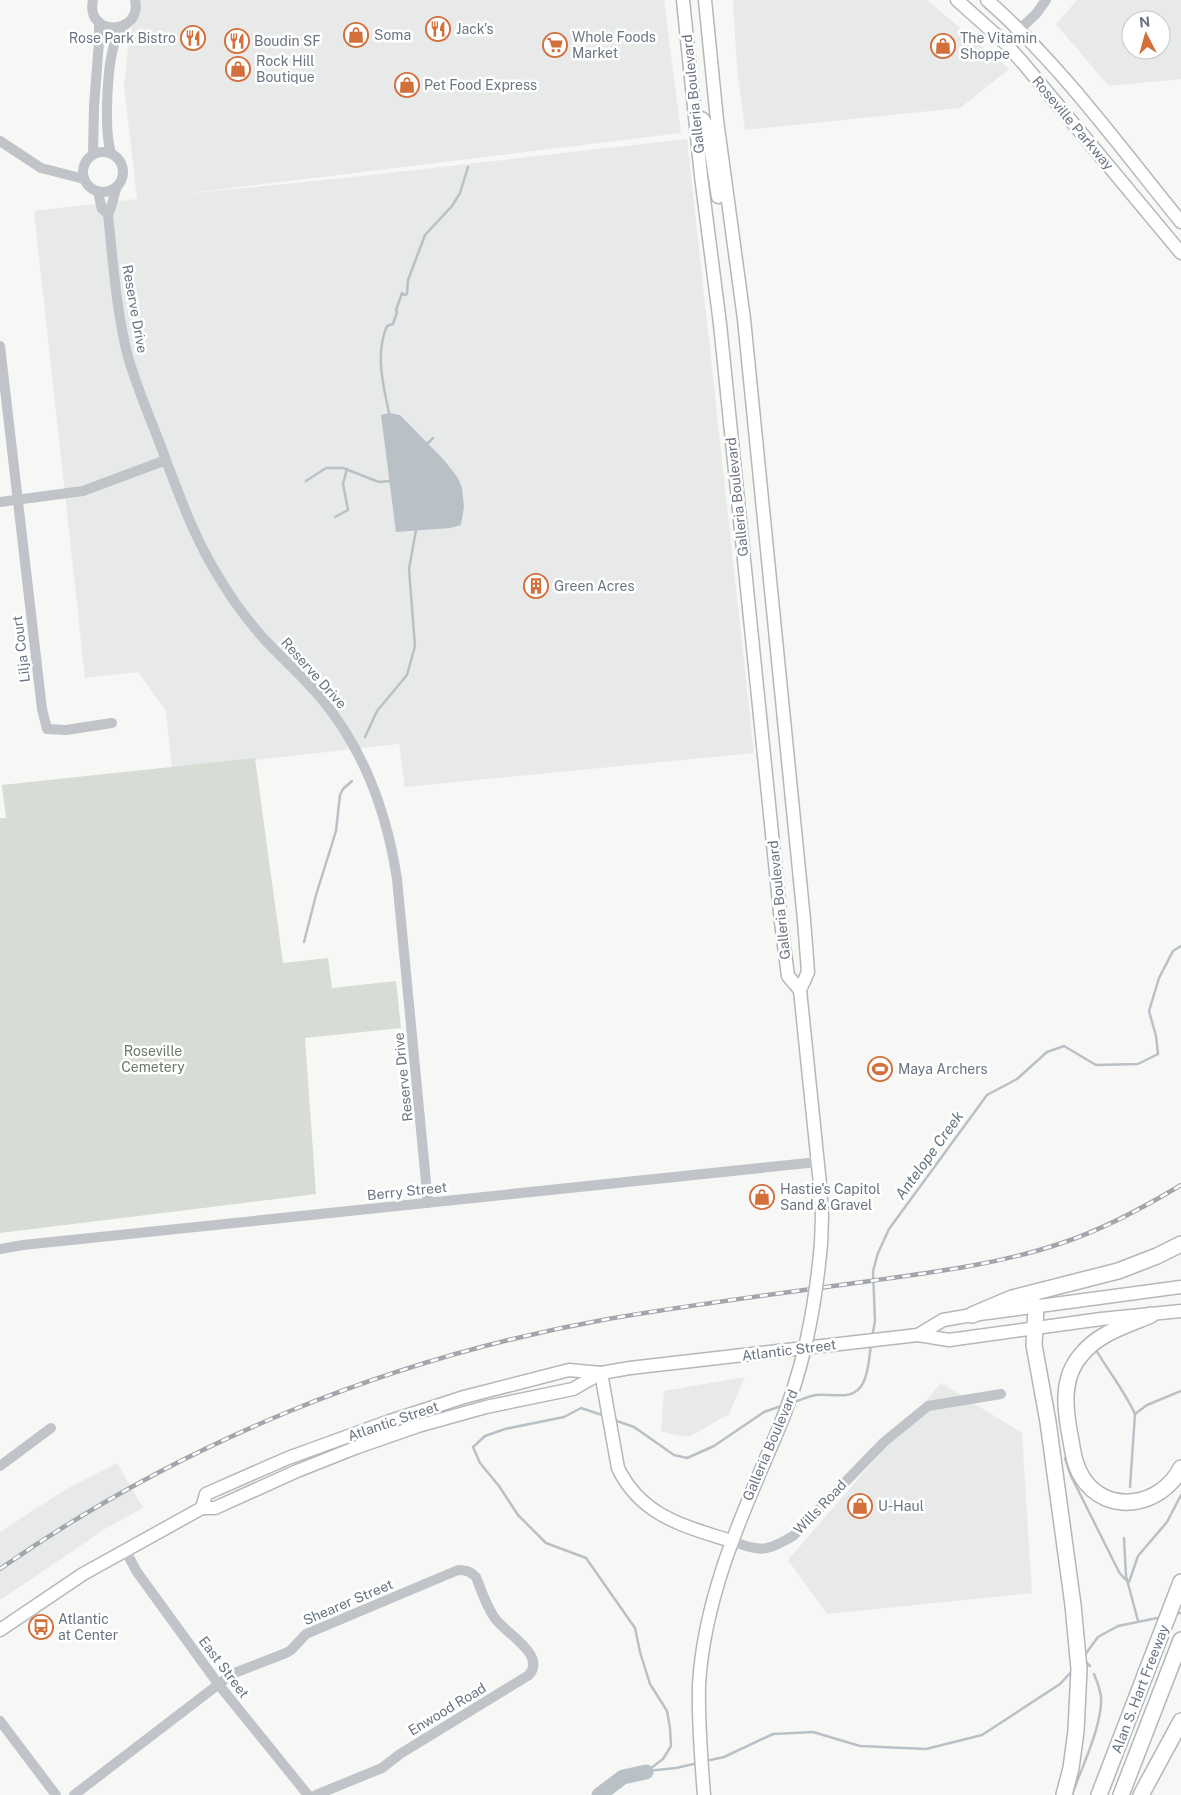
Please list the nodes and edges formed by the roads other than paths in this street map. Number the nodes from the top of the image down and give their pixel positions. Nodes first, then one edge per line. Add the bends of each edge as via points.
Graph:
1 (92, 0) edge
2 (135, 0) edge
3 (682, 0) edge
4 (705, 0) edge
5 (957, 0) edge
6 (987, 0) edge
7 (1046, 0) edge
8 (99, 22) junction
9 (125, 25) junction
10 (1020, 29) junction
11 (1004, 43) junction
12 (696, 116) junction
13 (0, 141) edge
14 (111, 153) junction
15 (93, 154) junction
16 (84, 167) junction
17 (65, 173) junction
18 (84, 179) junction
19 (117, 187) junction
20 (98, 192) junction
21 (108, 214) junction
22 (1181, 222) edge
23 (732, 231) junction
24 (1181, 253) edge
25 (0, 346) edge
26 (166, 460) junction
27 (18, 500) junction
28 (0, 502) edge
29 (112, 723) dead end
30 (800, 990) junction
31 (818, 1162) junction
32 (428, 1203) junction
33 (1181, 1244) edge
34 (0, 1249) edge
35 (1181, 1287) edge
36 (1036, 1306) junction
37 (1181, 1311) edge
38 (972, 1314) junction
39 (1151, 1315) junction
40 (1035, 1329) junction
41 (918, 1335) junction
42 (601, 1373) junction
43 (1000, 1394) dead end
44 (398, 1418) junction
45 (51, 1428) dead end
46 (0, 1466) edge
47 (1181, 1468) edge
48 (297, 1471) junction
49 (202, 1508) junction
50 (731, 1541) junction
51 (125, 1550) junction
52 (1181, 1582) edge
53 (498, 1623) joint
54 (0, 1630) edge
55 (1181, 1640) edge
56 (219, 1685) junction
57 (0, 1721) edge
58 (1181, 1721) edge
59 (56, 1795) edge
60 (74, 1795) edge
61 (308, 1795) edge
62 (316, 1795) edge
63 (704, 1795) edge
64 (1064, 1795) edge
65 (1099, 1795) edge
66 (1121, 1795) edge
67 (1141, 1795) edge

1 - 8 street via 94,17
2 - 9 street via 133,16
3 - 12 main road, Galleria Boulevard
4 - 23 main road, Galleria Boulevard via 716,120
5 - 11 main road, Roseville Parkway
6 - 10 main road, Roseville Parkway
7 - 10 street
8 - 9 street via 112,28
8 - 15 street
9 - 14 street via 116,39 111,60 107,118
10 - 11 street
10 - 22 main road, Roseville Parkway
11 - 24 main road, Roseville Parkway
12 - 23 main road via 707,126 721,214
12 - 30 main road, Galleria Boulevard via 781,922 788,976
13 - 17 street via 41,168
14 - 15 street
14 - 19 street via 123,168
15 - 16 street
16 - 17 street
16 - 18 street
17 - 18 street
18 - 20 street
19 - 20 street
19 - 21 street, Reserve Drive
20 - 21 street, Reserve Drive via 102,209
21 - 26 street, Reserve Drive via 122,332 137,384
23 - 30 main road, Galleria Boulevard via 744,319 804,920 808,972
25 - 27 street
26 - 27 street via 83,491
26 - 32 street, Reserve Drive via 193,530 213,569 246,617 317,693 337,720 359,756 379,803 390,837 397,879
27 - 28 street
27 - 29 street, Lilja Court via 47,729 66,730
30 - 31 main road, Galleria Boulevard
31 - 32 street, Berry Street
31 - 50 main road, Galleria Boulevard, bridge via 821,1244 811,1327 789,1406
32 - 34 street, Berry Street
33 - 38 highway via 1132,1266 1012,1298
35 - 36 main road, Atlantic Street
36 - 38 main road, Atlantic Street
36 - 40 highway
37 - 39 main road, Atlantic Street
38 - 41 main road, Atlantic Street via 943,1320
39 - 40 main road, Atlantic Street
39 - 47 highway via 1107,1333 1081,1355 1074,1366 1065,1403 1072,1450 1082,1477 1096,1493 1117,1501 1130,1503 1156,1495 1176,1478
40 - 41 main road, Atlantic Street via 949,1340
40 - 64 highway via 1034,1345 1048,1422 1079,1669 1075,1741
41 - 42 main road, Atlantic Street
42 - 44 main road, Atlantic Street via 570,1370
42 - 48 main road, Atlantic Street via 573,1389 486,1407 418,1426
42 - 50 main road, Wills Road via 618,1468 624,1481 642,1502 661,1515
43 - 50 street, Wills Road via 928,1406 884,1442 793,1536 776,1547 760,1550
44 - 48 main road via 388,1428 306,1458
44 - 49 main road, Atlantic Street via 288,1458 206,1494
45 - 46 street
48 - 49 main road, Atlantic Street via 215,1508
49 - 51 main road, Atlantic Street
50 - 63 main road, Galleria Boulevard via 713,1603 699,1685
51 - 54 main road, Atlantic Street
51 - 56 street, East Street via 137,1572
52 - 65 highway, Alan S. Hart Freeway
53 - 56 street, Shearer Street via 476,1577 466,1570 458,1570 306,1634 286,1653 232,1674
53 - 62 street, Enwood Road via 532,1657 535,1664 529,1675 382,1768
55 - 66 highway, Alan S. Hart Freeway
56 - 60 street, Shearer Street
56 - 61 street, East Street
57 - 59 street
58 - 67 highway

